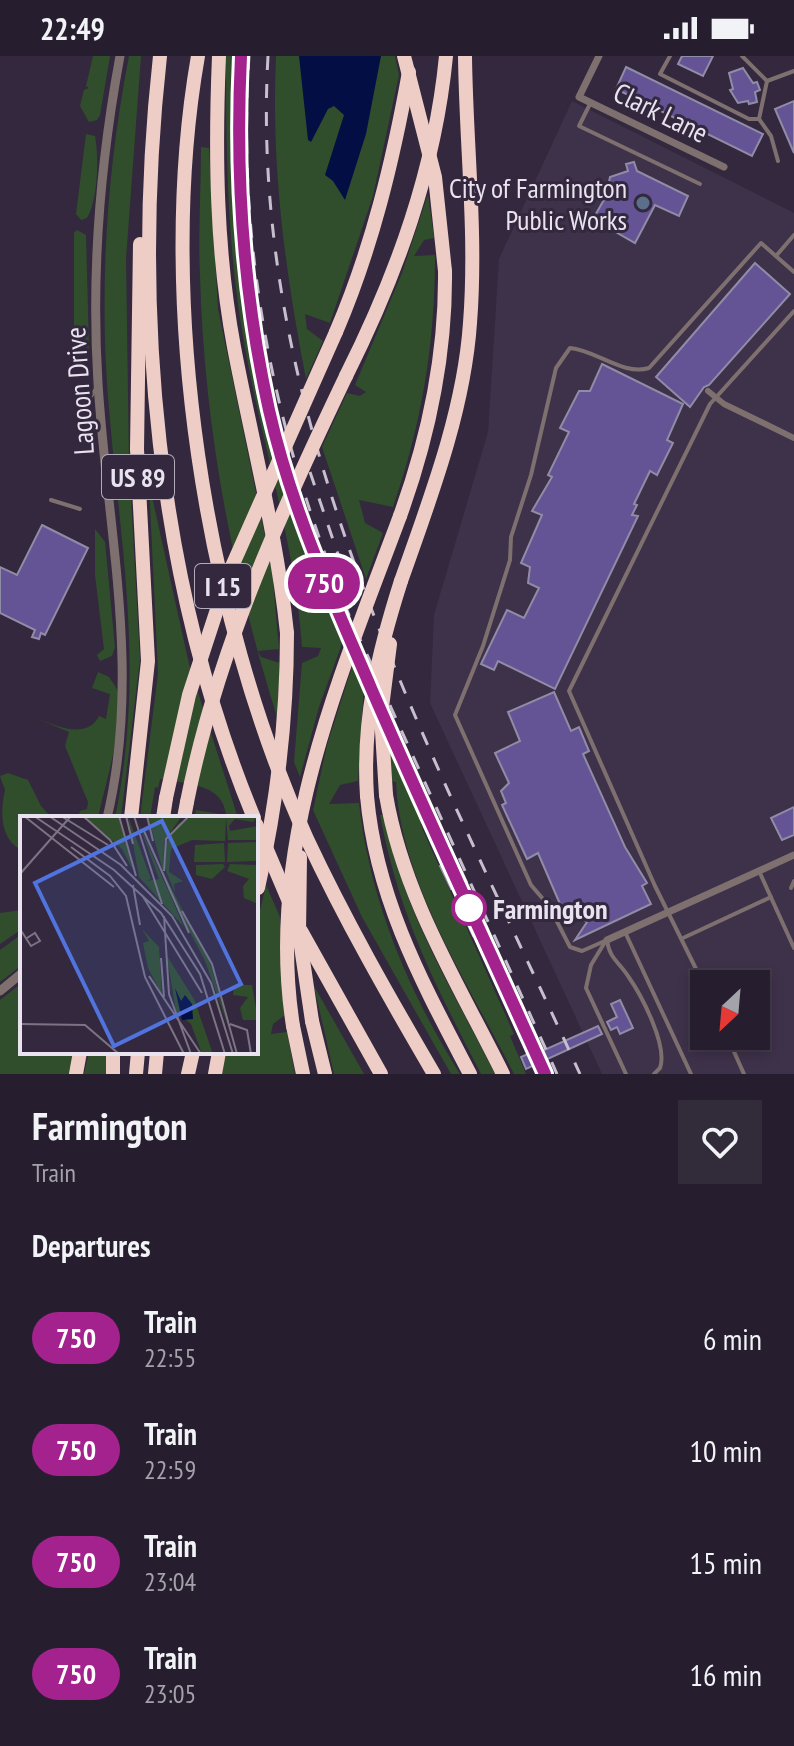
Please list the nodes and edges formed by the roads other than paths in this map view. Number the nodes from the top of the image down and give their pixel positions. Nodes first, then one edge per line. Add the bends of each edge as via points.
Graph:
1 (120, 56) edge
2 (160, 56) edge
3 (198, 56) edge
4 (219, 56) edge
5 (404, 56) edge
6 (411, 56) edge
7 (446, 56) edge
8 (465, 56) edge
9 (599, 56) edge
10 (670, 56) edge
11 (742, 56) edge
12 (794, 71) edge
13 (767, 81) junction
14 (591, 102) junction
15 (759, 119) junction
16 (151, 136) junction
17 (778, 161) dead end
18 (724, 167) dead end
19 (700, 184) dead end
20 (794, 235) edge
21 (776, 256) junction
22 (794, 272) edge
23 (794, 311) edge
24 (98, 385) junction
25 (708, 391) dead end
26 (716, 398) junction
27 (85, 406) dead end
28 (794, 438) edge
29 (51, 500) dead end
30 (80, 509) dead end
31 (401, 581) junction
32 (277, 779) junction
33 (303, 809) junction
34 (107, 816) edge
35 (131, 816) edge
36 (163, 816) edge
37 (184, 816) edge
38 (253, 816) edge
39 (258, 829) edge
40 (258, 849) edge
41 (794, 855) edge
42 (759, 871) junction
43 (794, 881) edge
44 (258, 887) edge
45 (791, 888) dead end
46 (771, 897) junction
47 (670, 911) junction
48 (625, 932) junction
49 (682, 939) junction
50 (607, 940) junction
51 (794, 948) edge
52 (697, 970) edge
53 (20, 975) edge
54 (0, 991) edge
55 (733, 1050) edge
56 (80, 1054) edge
57 (138, 1054) edge
58 (157, 1054) edge
59 (193, 1054) edge
60 (219, 1054) edge
61 (76, 1074) edge
62 (136, 1074) edge
63 (155, 1074) edge
64 (188, 1074) edge
65 (215, 1074) edge
66 (303, 1074) edge
67 (325, 1074) edge
68 (381, 1074) edge
69 (434, 1074) edge
70 (470, 1074) edge
71 (503, 1074) edge
72 (626, 1074) edge
73 (654, 1074) edge
74 (691, 1074) edge
75 (744, 1074) edge

1 - 24 street, Lagoon Drive via 106,130 97,227
2 - 16 highway, I 15
3 - 69 highway, I 15 via 184,206 187,341 202,482 228,611 268,741 306,837 360,947
4 - 32 highway, bridge via 218,210 226,295 276,548 287,633
5 - 33 highway, bridge via 435,177 445,271 443,335 434,399 400,516 328,711
6 - 36 highway, bridge via 387,183 369,245 229,573 189,695
7 - 37 highway, bridge via 415,214 393,276 240,612 209,708
8 - 31 highway via 475,240 470,327 449,438
9 - 14 street, Clark Lane via 579,97
10 - 15 lane via 660,74 749,119
11 - 13 lane
12 - 13 lane
13 - 15 lane
14 - 18 street, Clark Lane
14 - 19 lane via 579,126
15 - 17 lane
16 - 35 highway, US 89 via 136,340 148,661
16 - 38 highway, I 15 via 147,232 164,469 197,638
20 - 21 lane
21 - 22 lane
21 - 50 lane via 761,243 649,368 631,369 581,349 570,348 564,354 511,537 510,560 455,715 531,885 549,906 570,947 582,951
23 - 26 lane
24 - 27 lane
24 - 34 street, Lagoon Drive via 125,646 122,743
25 - 26 street
26 - 28 street
26 - 47 lane via 569,691
29 - 30 lane
31 - 70 highway, bridge via 372,684 367,796 376,860 395,922
31 - 71 highway, bridge via 382,700 386,795 394,839 410,885
32 - 40 highway, bridge
32 - 44 highway, bridge
33 - 66 highway, bridge via 286,923 293,1026
33 - 67 highway, bridge via 299,933
39 - 68 highway via 311,954
41 - 42 street
42 - 46 lane
42 - 47 street
43 - 45 lane
46 - 49 lane
46 - 51 lane
47 - 48 street
47 - 49 lane
48 - 50 street
48 - 74 lane
49 - 52 lane
50 - 72 lane via 591,965 586,988
50 - 73 lane via 611,958 629,976 663,1047
53 - 54 street
55 - 75 lane
56 - 61 highway
57 - 62 highway
58 - 63 highway
59 - 64 highway
60 - 65 highway

